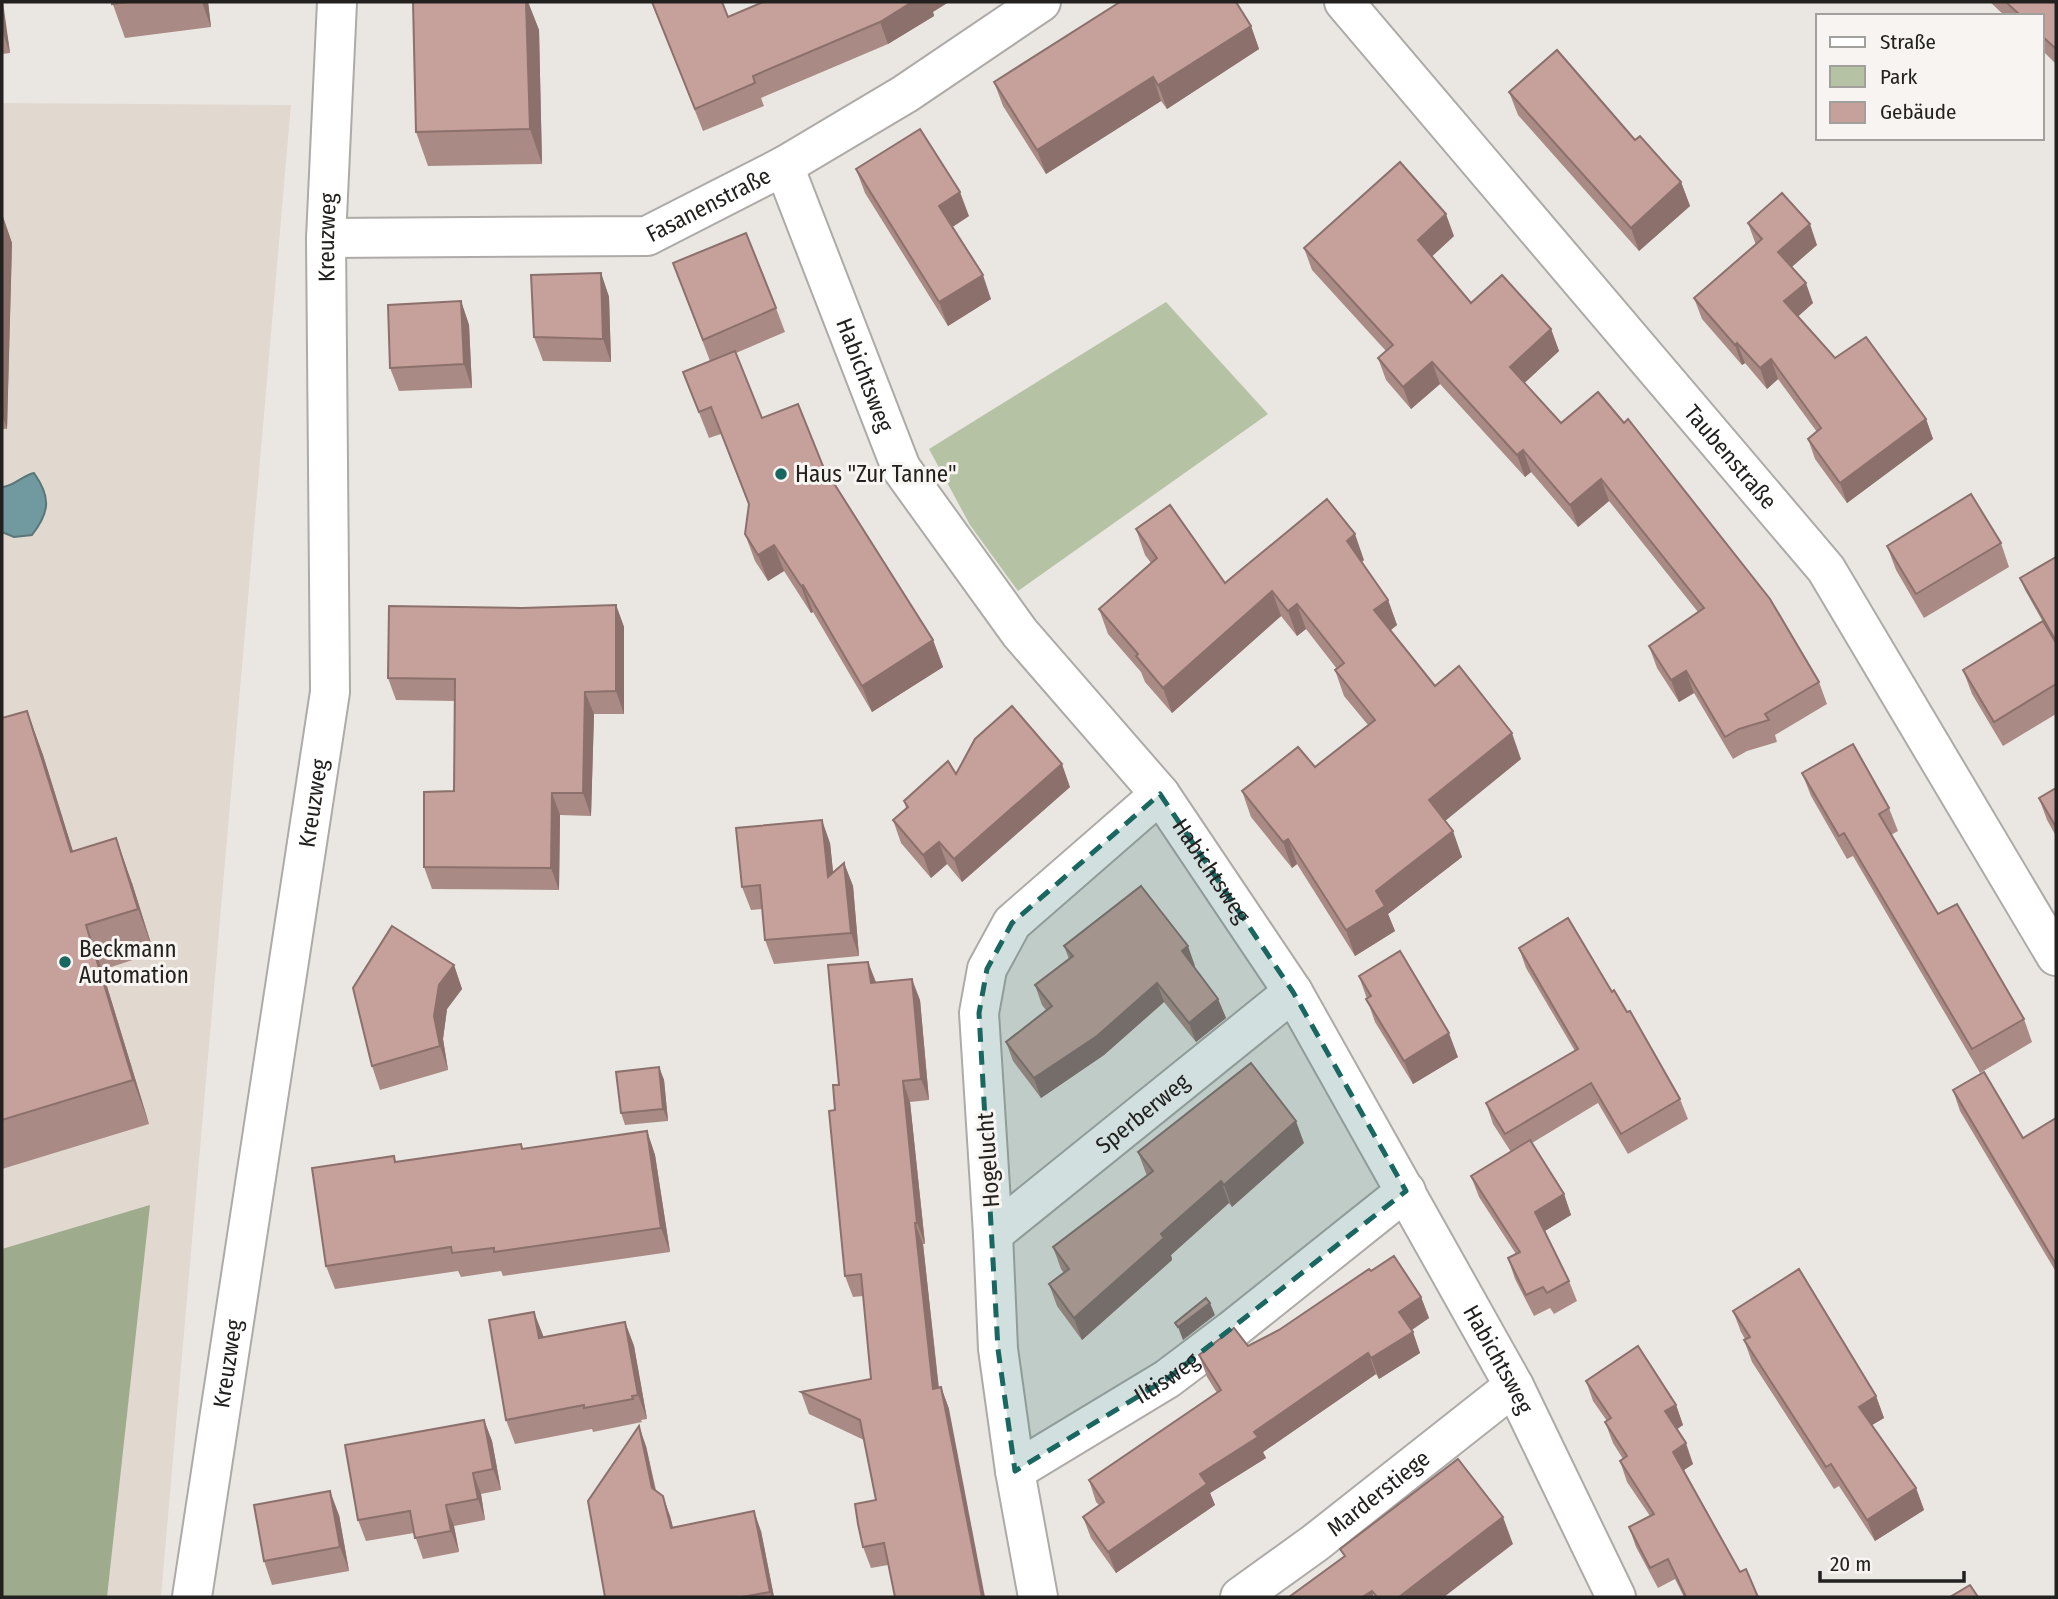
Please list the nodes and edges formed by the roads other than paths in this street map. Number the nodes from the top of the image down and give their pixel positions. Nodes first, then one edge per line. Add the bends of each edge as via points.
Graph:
1 (337, 2) edge
2 (1041, 2) edge
3 (1344, 2) edge
4 (784, 166) junction
5 (326, 238) junction
6 (1160, 794) junction
7 (2056, 956) edge
8 (1293, 992) junction
9 (1406, 1191) junction
10 (993, 1234) junction
11 (1514, 1386) junction
12 (1015, 1471) junction
13 (1605, 1592) edge
14 (192, 1597) edge
15 (1038, 1597) edge
16 (1240, 1597) edge

1 - 5 street, Kreuzweg
2 - 4 street, Fasanenstraße via 905,94
3 - 7 street, Taubenstraße via 1826,569
4 - 5 street, Fasanenstraße via 647,236
4 - 6 street, Habichtsweg via 901,468 1020,634
5 - 14 street, Kreuzweg via 330,692
6 - 8 street, Habichtsweg
6 - 10 street, Hogelucht via 1012,923 987,969 979,1013
8 - 9 street, Habichtsweg
8 - 10 street, Sperberweg
9 - 11 street, Habichtsweg
9 - 12 street, Iltisweg via 1167,1379
10 - 12 street, Hogelucht via 998,1349
11 - 13 street, Habichtsweg
11 - 16 street, Marderstiege
12 - 15 street, Hogelucht

